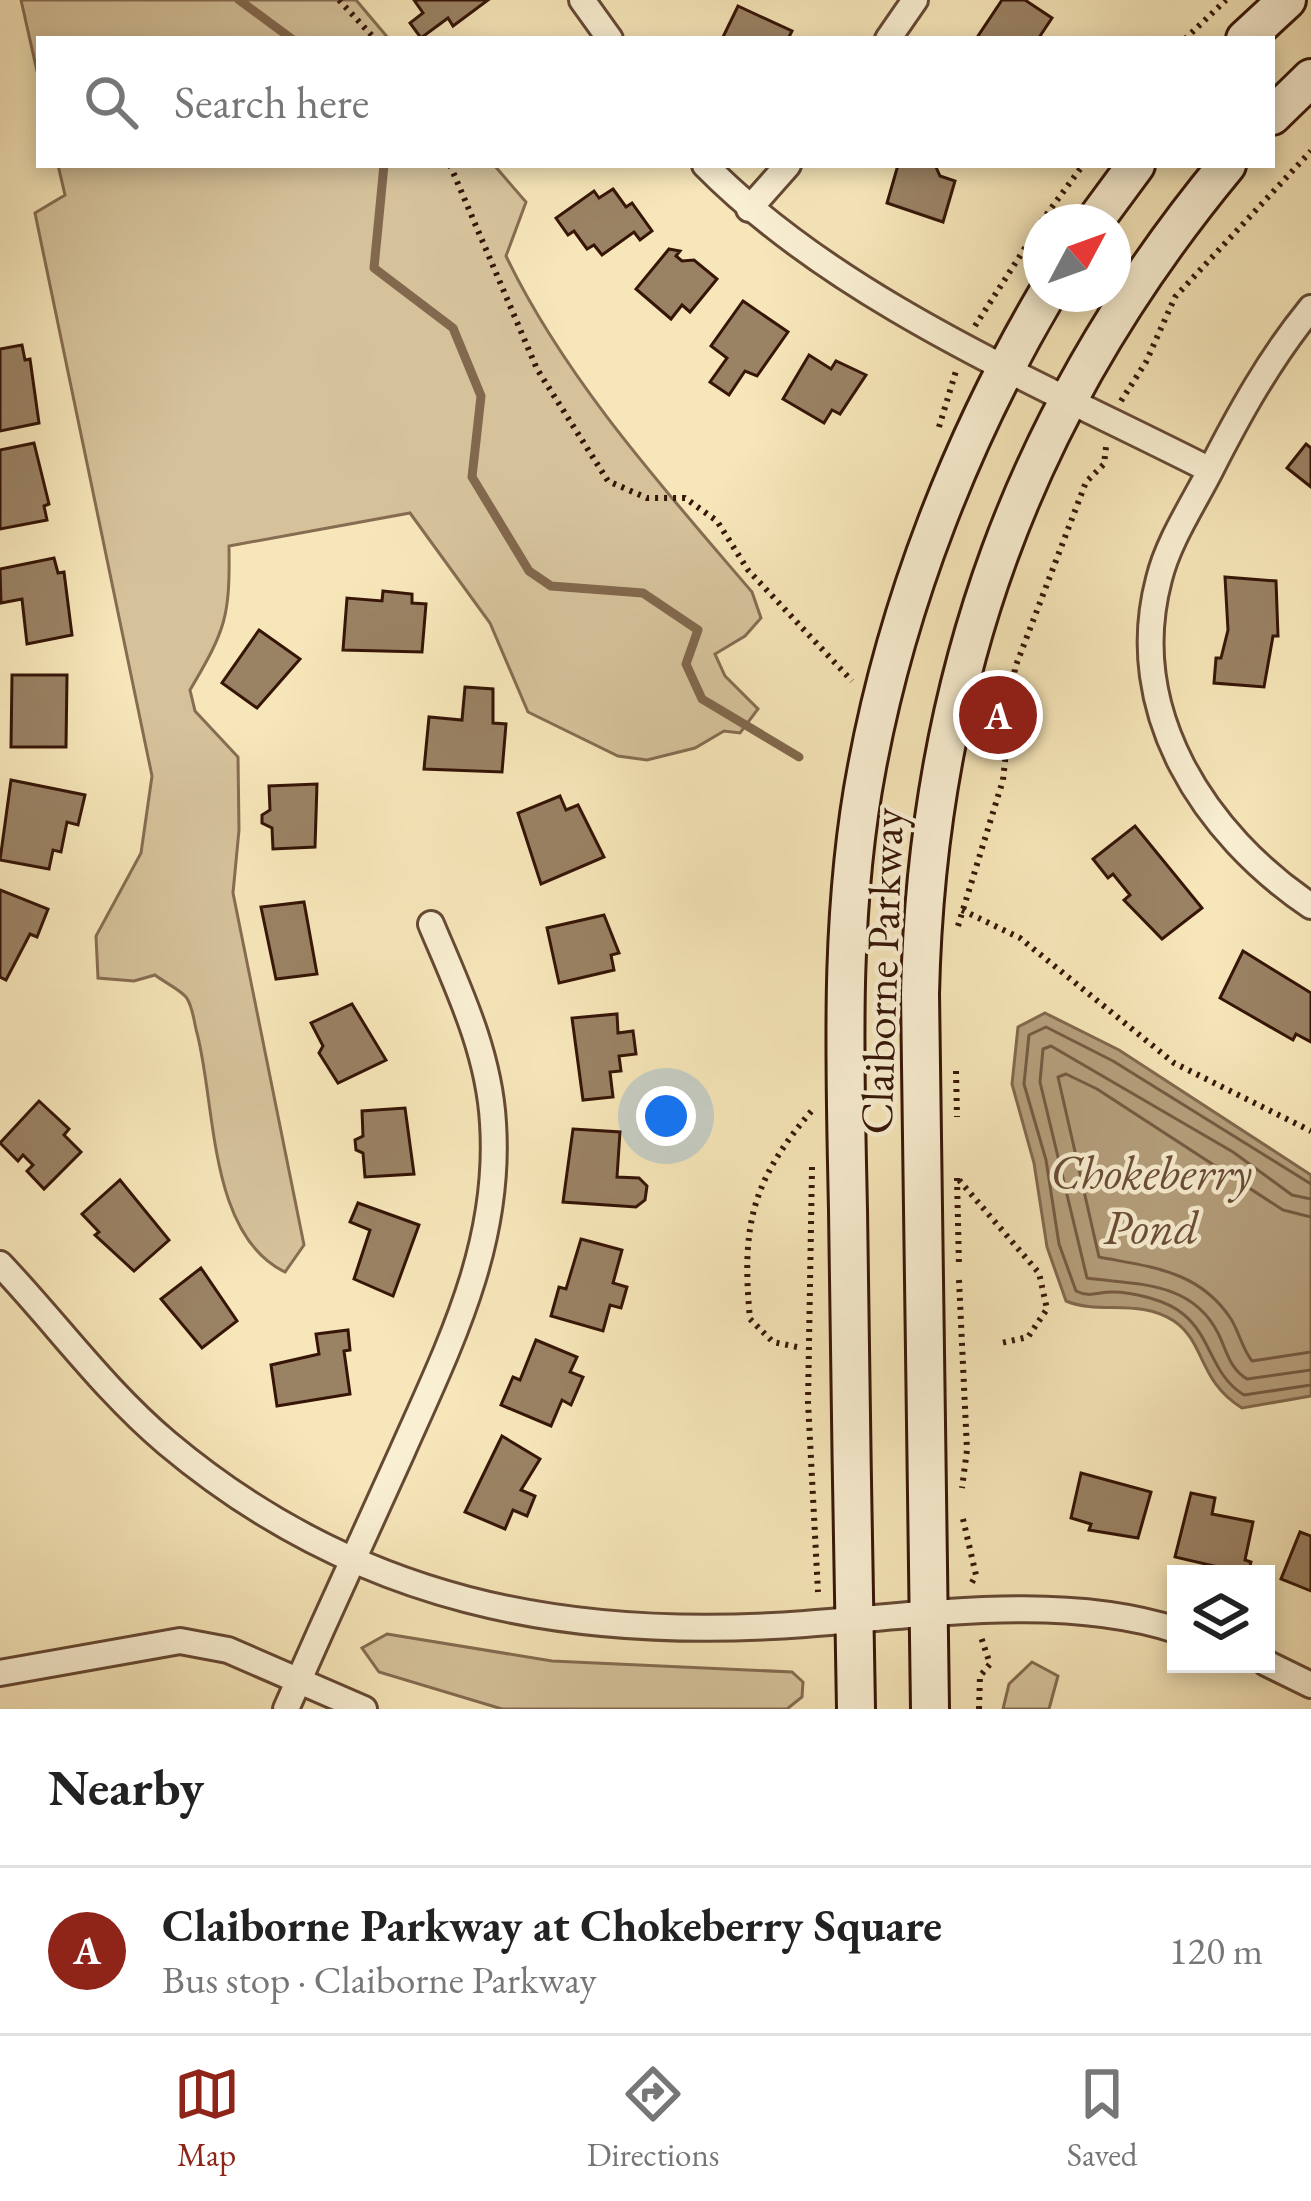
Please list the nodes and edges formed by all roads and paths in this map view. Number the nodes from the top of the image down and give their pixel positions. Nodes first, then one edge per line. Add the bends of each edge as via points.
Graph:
1 (339, 0) edge
2 (582, 0) edge
3 (915, 0) edge
4 (1226, 0) edge
5 (1287, 0) edge
6 (372, 36) edge
7 (608, 36) edge
8 (890, 36) edge
9 (1188, 36) edge
10 (1248, 36) edge
11 (1311, 78) edge
12 (1275, 113) edge
13 (1311, 152) edge
14 (451, 168) edge
15 (708, 168) edge
16 (785, 168) edge
17 (1081, 168) edge
18 (1134, 168) edge
19 (1225, 168) edge
20 (1054, 204) edge
21 (1107, 204) edge
22 (749, 209) junction
23 (1023, 251) edge
24 (1311, 308) edge
25 (1036, 312) edge
26 (964, 345) junction
27 (1006, 364) junction
28 (1073, 400) junction
29 (1112, 420) junction
30 (1210, 470) junction
31 (852, 681) dead end
32 (1311, 906) edge
33 (962, 910) junction
34 (431, 924) dead end
35 (958, 930) dead end
36 (956, 1066) dead end
37 (816, 1106) dead end
38 (1311, 1131) edge
39 (956, 1133) dead end
40 (955, 1162) dead end
41 (957, 1177) junction
42 (0, 1264) edge
43 (1001, 1343) dead end
44 (797, 1346) dead end
45 (961, 1496) dead end
46 (962, 1510) dead end
47 (353, 1562) junction
48 (975, 1614) junction
49 (928, 1617) junction
50 (854, 1620) junction
51 (1167, 1628) edge
52 (1275, 1667) edge
53 (0, 1673) edge
54 (298, 1681) junction
55 (1311, 1685) edge
56 (286, 1709) edge
57 (364, 1709) edge
58 (856, 1709) edge
59 (930, 1709) edge
60 (979, 1709) edge

1 - 6 path
2 - 7 street
3 - 8 street
4 - 9 path
5 - 10 main road
11 - 12 main road
13 - 29 path via 1174,297
14 - 31 path via 537,369 608,481 647,498 685,498 718,521 748,570
15 - 22 street
16 - 22 street
17 - 20 path
18 - 21 main road
19 - 28 main road, Claiborne Parkway via 1144,277
22 - 26 street via 827,268
23 - 26 path
24 - 30 street
25 - 27 main road, Claiborne Parkway
26 - 27 street
27 - 28 street
27 - 50 main road, Claiborne Parkway via 938,518 908,610 866,767 855,848 845,1021
28 - 29 street
28 - 49 main road, Claiborne Parkway via 977,610 935,782 920,994
29 - 30 street
29 - 33 path via 1104,464 1068,523 1015,668 1003,780
30 - 32 street via 1159,579 1149,638 1154,698 1180,766 1216,817
33 - 35 path
33 - 38 path via 1020,938 1174,1063
34 - 47 street via 486,1072 490,1222 461,1319
36 - 39 path
37 - 44 path via 774,1155 757,1190 746,1278 749,1319 773,1342
40 - 41 path
41 - 43 path via 1039,1273 1047,1309 1028,1336
41 - 45 path via 967,1450
42 - 47 street via 166,1442 266,1516
46 - 48 path
47 - 50 street via 463,1601 591,1624 682,1629
47 - 54 street
48 - 49 street
48 - 51 street via 1100,1614
48 - 60 path via 990,1664 980,1676
49 - 50 street
49 - 59 main road, Claiborne Parkway
50 - 58 main road, Claiborne Parkway
52 - 55 street
53 - 54 street via 180,1641 227,1650
54 - 56 street
54 - 57 street

